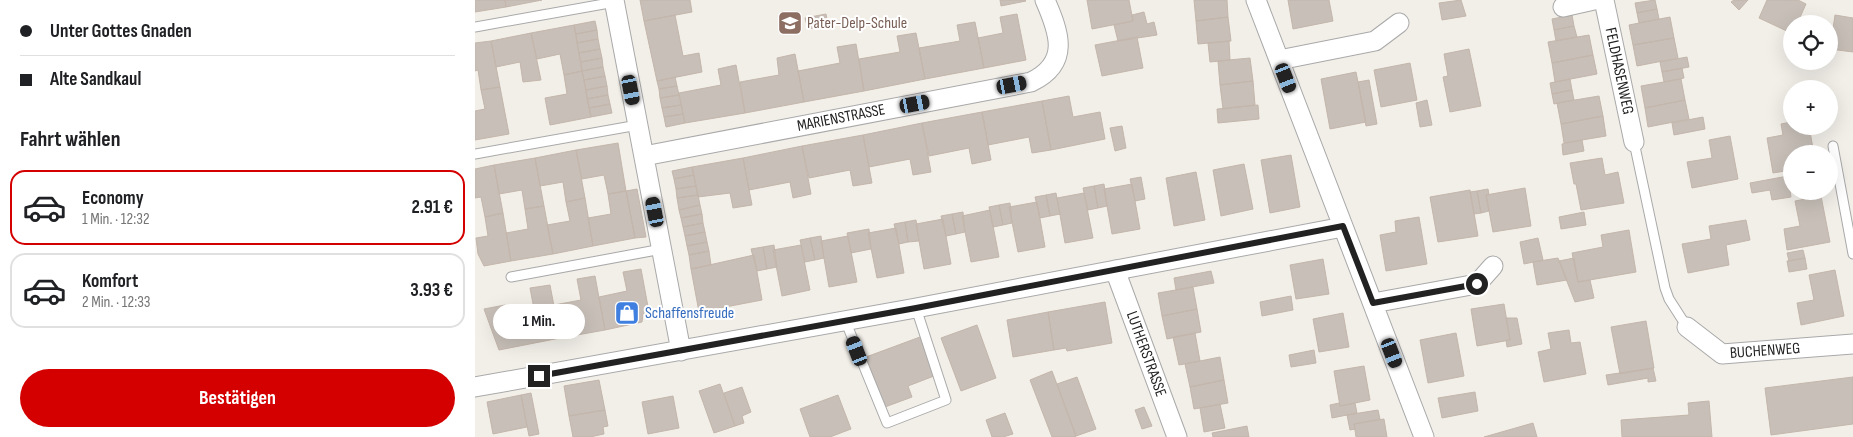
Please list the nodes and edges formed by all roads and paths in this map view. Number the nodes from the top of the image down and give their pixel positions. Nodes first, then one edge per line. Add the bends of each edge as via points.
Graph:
1 (1045, 0) edge
2 (1256, 0) edge
3 (1594, 0) edge
4 (1604, 0) edge
5 (615, 1) edge
6 (1563, 7) dead end
7 (1399, 23) dead end
8 (475, 27) edge
9 (1279, 60) junction
10 (638, 124) junction
11 (1634, 142) joint
12 (475, 154) edge
13 (644, 156) junction
14 (1838, 173) edge
15 (1343, 226) junction
16 (662, 248) junction
17 (1853, 254) edge
18 (1493, 266) dead end
19 (1115, 270) junction
20 (511, 277) dead end
21 (1373, 303) junction
22 (916, 308) junction
23 (845, 320) junction
24 (1687, 328) joint
25 (1853, 344) edge
26 (681, 351) junction
27 (475, 387) edge
28 (1177, 437) edge
29 (1424, 437) edge

1 - 13 street, MARIENSTRASSE via 1059,37 1059,49 1049,71 1031,82
2 - 9 street
3 - 6 street
4 - 11 street, FELDHASENWEG
5 - 8 lane
5 - 10 street
7 - 9 street via 1375,41
9 - 15 street
10 - 12 lane
10 - 13 street
11 - 24 lane via 1665,288
13 - 16 street
14 - 17 lane
15 - 19 street
15 - 21 street
16 - 20 lane
16 - 26 street
18 - 21 street via 1477,284
19 - 22 street
19 - 28 street, LUTHERSTRASSE
21 - 29 street
22 - 23 street
22 - 23 lane via 946,400 887,423
23 - 26 street
24 - 25 street, BUCHENWEG via 1722,354
26 - 27 street

